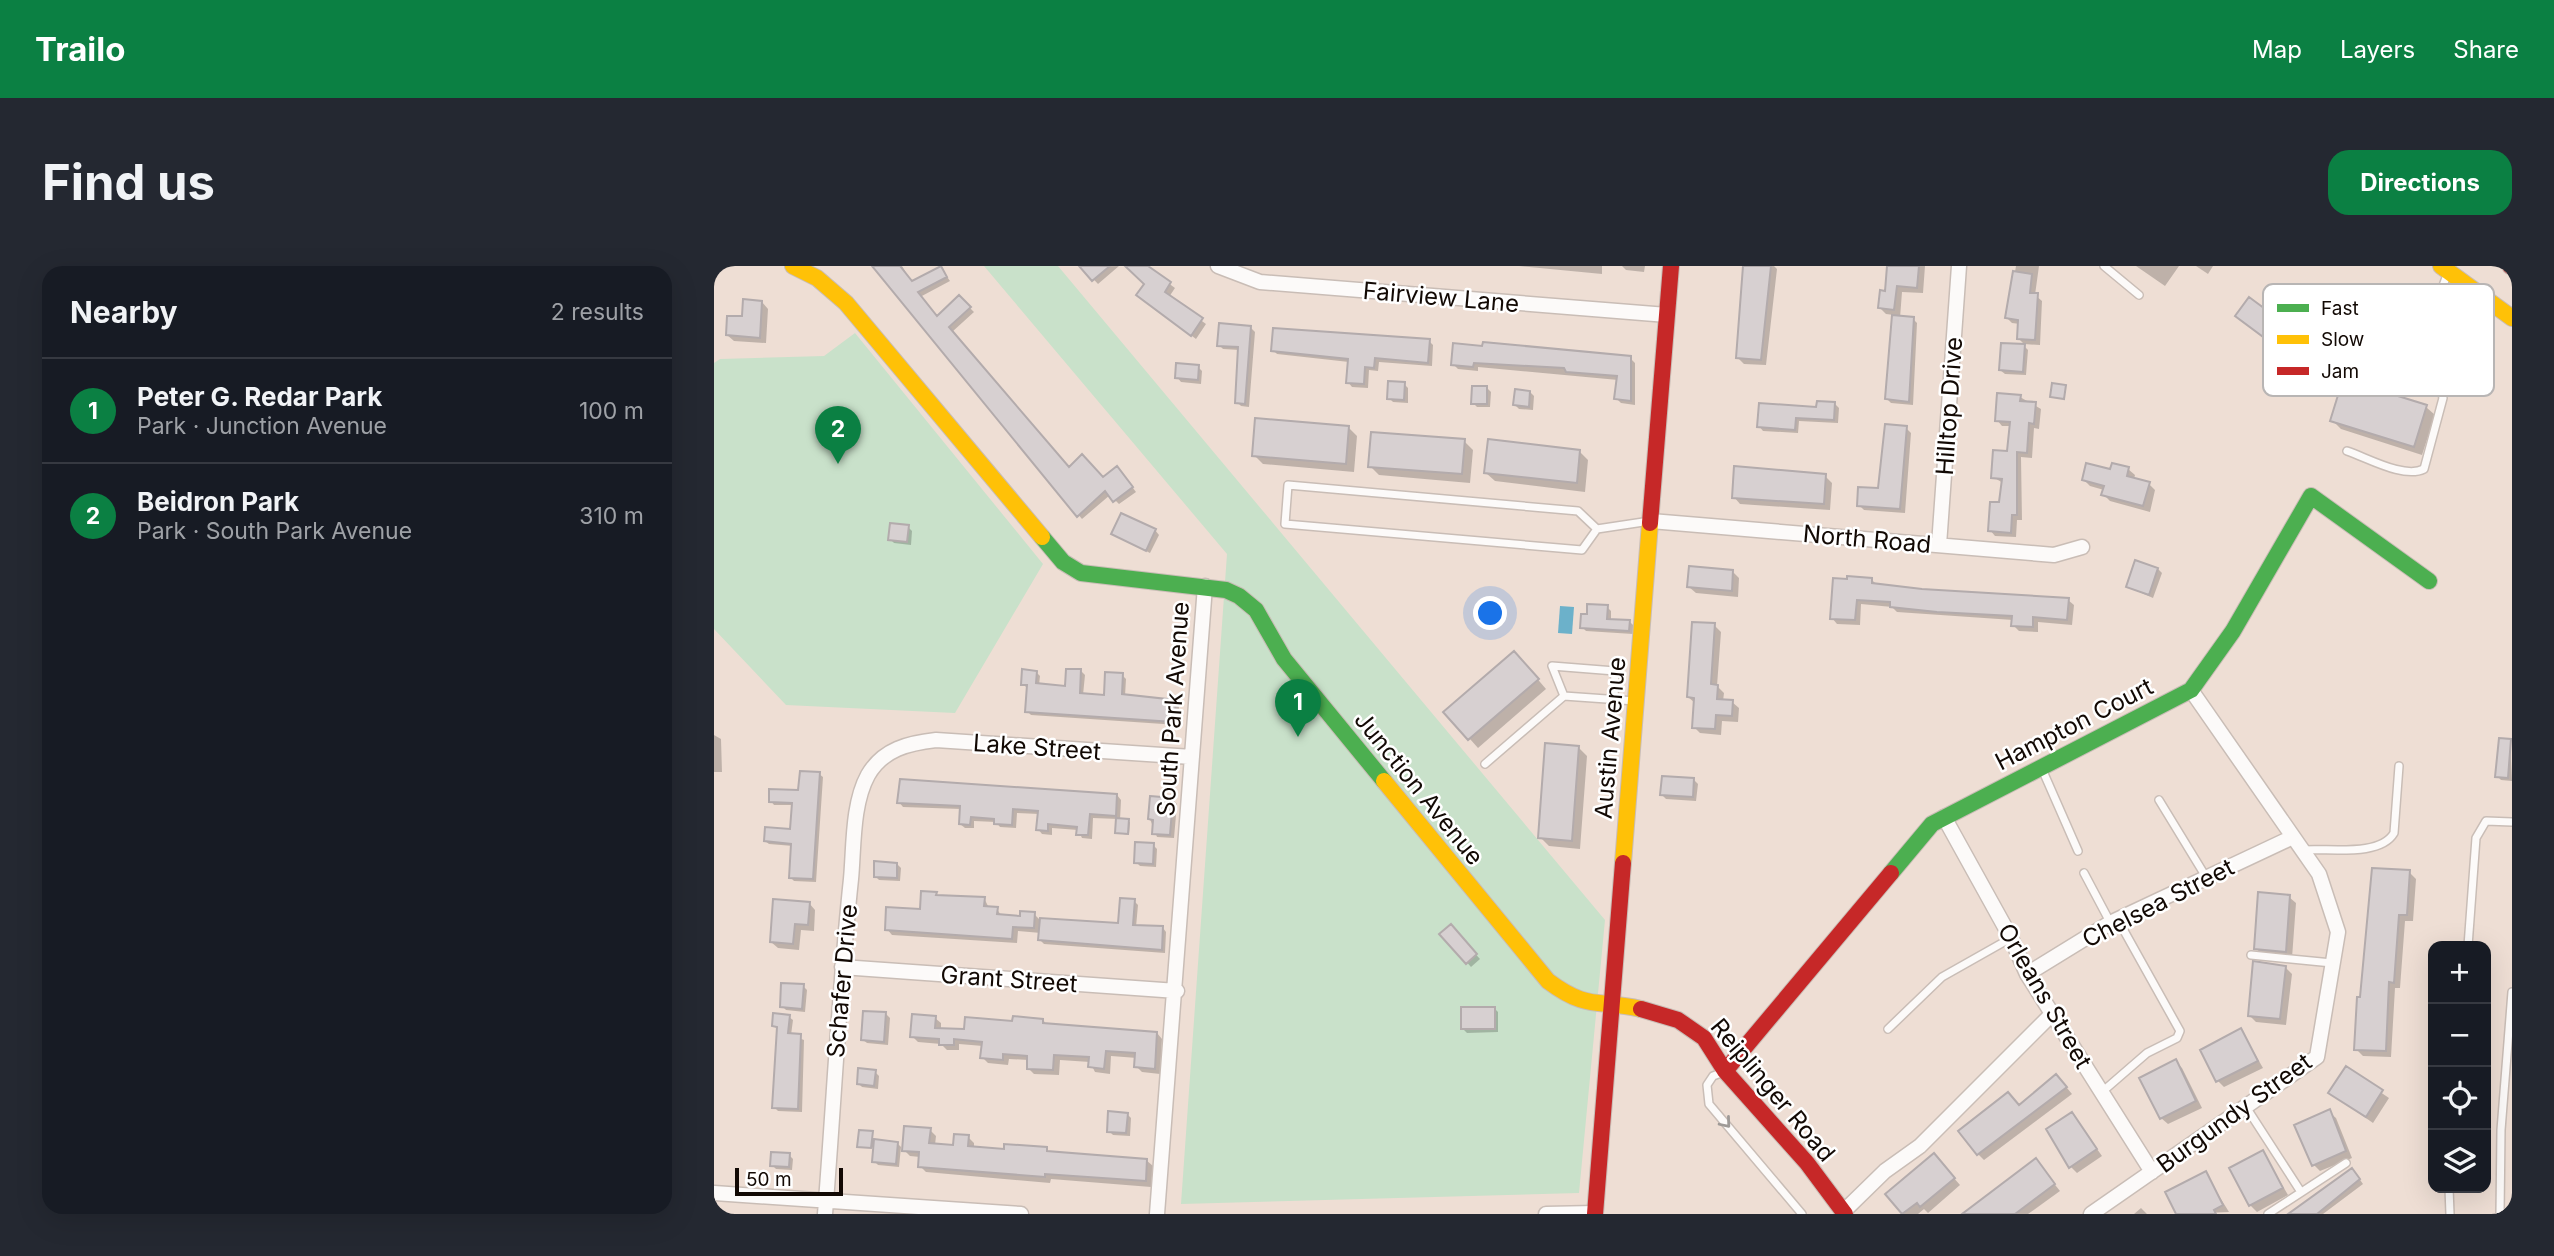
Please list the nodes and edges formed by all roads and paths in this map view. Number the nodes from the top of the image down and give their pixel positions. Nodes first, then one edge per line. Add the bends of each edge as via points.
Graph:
1 (793, 266) edge
2 (1218, 266) edge
3 (1671, 266) edge
4 (1959, 266) edge
5 (2104, 266) edge
6 (2444, 269) edge
7 (2465, 284) edge
8 (2139, 295) dead end
9 (2494, 305) edge
10 (1667, 315) junction
11 (2512, 318) edge
12 (2441, 396) edge
13 (2347, 451) dead end
14 (1651, 521) junction
15 (1597, 529) junction
16 (1939, 545) junction
17 (2082, 547) dead end
18 (2429, 582) dead end
19 (1205, 586) junction
20 (2191, 690) junction
21 (1564, 696) junction
22 (1614, 699) junction
23 (1636, 701) junction
24 (885, 756) joint
25 (1192, 757) junction
26 (1485, 764) dead end
27 (2041, 766) junction
28 (2399, 766) dead end
29 (2159, 800) dead end
30 (1944, 817) junction
31 (2512, 822) edge
32 (2293, 837) junction
33 (2078, 851) dead end
34 (2302, 851) junction
35 (2084, 873) dead end
36 (2206, 878) junction
37 (2114, 921) junction
38 (2011, 938) junction
39 (2468, 941) edge
40 (2251, 955) dead end
41 (2333, 963) junction
42 (842, 967) junction
43 (2027, 974) junction
44 (1177, 991) junction
45 (2512, 992) edge
46 (1612, 1005) junction
47 (2051, 1015) junction
48 (1888, 1029) dead end
49 (1725, 1071) junction
50 (2102, 1093) junction
51 (2245, 1107) junction
52 (2346, 1163) dead end
53 (2152, 1172) junction
54 (2301, 1192) junction
55 (714, 1193) edge
56 (2449, 1193) edge
57 (826, 1208) edge
58 (1595, 1213) edge
59 (1844, 1213) edge
60 (1021, 1214) edge
61 (1157, 1214) edge
62 (1546, 1214) edge
63 (1802, 1214) edge
64 (2091, 1214) edge
65 (2267, 1214) edge
66 (2450, 1214) edge
67 (2500, 1214) edge

1 - 19 street, South Park Avenue via 817,278 846,303 1063,562 1081,573
2 - 10 street, Fairview Lane via 1260,282
3 - 10 street, Austin Avenue
4 - 16 street, Hilltop Drive
5 - 8 lane
6 - 7 street
9 - 11 street
10 - 14 street, Austin Avenue
12 - 13 lane via 2424,469 2403,471
14 - 15 lane
14 - 16 street, North Road
14 - 23 street, Austin Avenue
15 - 15 lane via 1582,550 1284,524 1288,485 1577,511
16 - 17 street, North Road via 2054,555
18 - 20 street, Hampton Court via 2311,496 2233,631
19 - 25 street, South Park Avenue
19 - 46 street, Junction Avenue via 1243,597 1258,610 1284,659 1548,981 1571,998
20 - 27 street, Hampton Court
20 - 32 street, Burgundy Street
21 - 22 lane
21 - 22 lane via 1552,666 1615,671
21 - 26 lane
22 - 23 lane
23 - 46 street, Austin Avenue
24 - 25 street, Lake Street via 907,743 936,740
24 - 42 street, Schafer Drive via 866,778 858,809
25 - 44 street, South Park Avenue
27 - 30 street, Hampton Court
27 - 33 lane
28 - 34 lane via 2390,839 2367,849
29 - 36 lane
30 - 38 street, Orleans Street
30 - 49 street, Hampton Court via 1932,824
31 - 39 lane via 2486,821 2476,838
32 - 34 street, Burgundy Street
32 - 36 street, Chelsea Street
34 - 41 street, Burgundy Street via 2319,874 2339,932
35 - 37 lane
36 - 37 street, Chelsea Street
37 - 43 street, Chelsea Street
37 - 50 lane via 2179,1031 2176,1038 2147,1053
38 - 43 street, Orleans Street
38 - 48 lane via 1942,977
40 - 41 lane
41 - 51 street, Burgundy Street via 2316,1057
42 - 44 street, Grant Street
42 - 57 street, Schafer Drive
43 - 47 street, Orleans Street
44 - 61 street, South Park Avenue
45 - 67 lane via 2501,1130
46 - 49 street, Reiplinger Road via 1678,1020 1704,1038
46 - 58 street, Austin Avenue
47 - 50 street, Orleans Street
47 - 59 street via 1920,1146 1885,1171
49 - 59 street, Reiplinger Road via 1807,1163
49 -> 63 lane via 1707,1085 1709,1104
50 - 53 street, Orleans Street
51 - 53 street, Burgundy Street
51 - 54 lane
52 - 54 lane
53 - 64 street, Burgundy Street
54 - 65 lane
55 - 57 street
56 - 66 lane
57 - 60 street
58 - 62 street

